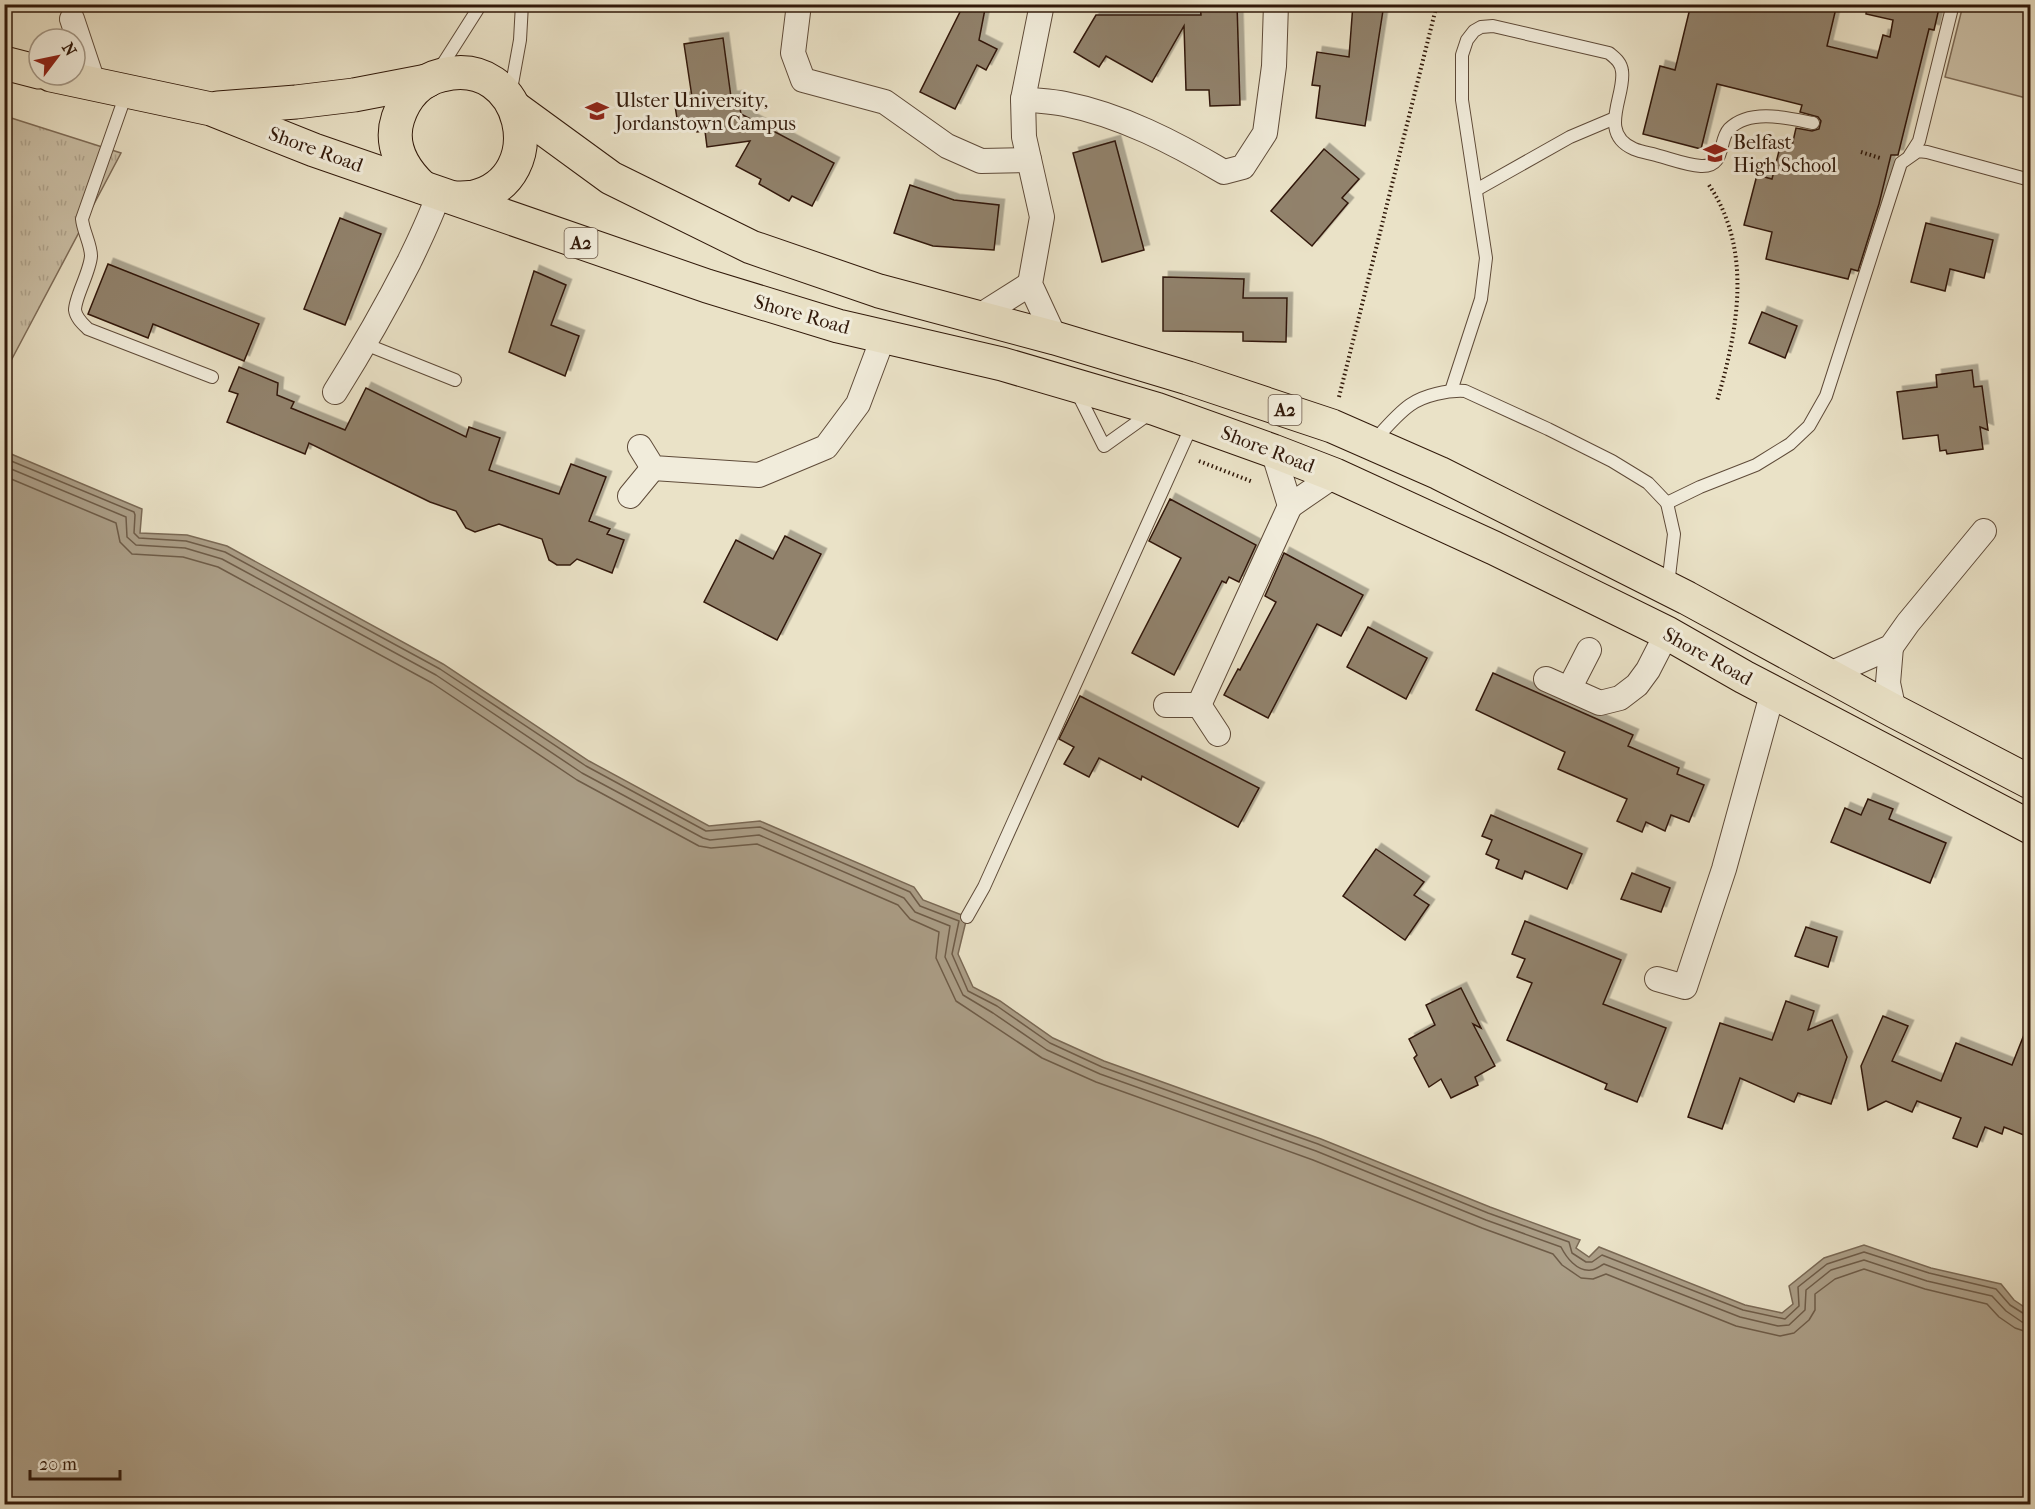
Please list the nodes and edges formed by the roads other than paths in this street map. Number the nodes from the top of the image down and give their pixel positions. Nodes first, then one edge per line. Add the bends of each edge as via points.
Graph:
1 (481, 4) edge
2 (522, 4) edge
3 (799, 4) edge
4 (1042, 4) edge
5 (1276, 4) edge
6 (1953, 4) edge
7 (70, 21) edge
8 (4, 63) edge
9 (27, 69) edge
10 (431, 79) junction
11 (87, 83) edge
12 (94, 85) junction
13 (127, 93) junction
14 (1023, 99) junction
15 (512, 104) junction
16 (211, 109) junction
17 (1615, 118) junction
18 (1813, 123) dead end
19 (1909, 156) junction
20 (1029, 160) junction
21 (2031, 180) edge
22 (1476, 190) junction
23 (439, 193) junction
24 (1030, 284) junction
25 (978, 317) junction
26 (884, 335) junction
27 (1055, 338) junction
28 (365, 344) junction
29 (212, 377) dead end
30 (455, 380) dead end
31 (1074, 386) junction
32 (1451, 391) junction
33 (335, 392) dead end
34 (1156, 409) junction
35 (1194, 422) junction
36 (1372, 443) junction
37 (640, 447) dead end
38 (1273, 451) junction
39 (653, 468) junction
40 (1335, 475) junction
41 (630, 496) dead end
42 (1667, 503) junction
43 (1290, 506) junction
44 (1984, 531) dead end
45 (1668, 589) junction
46 (1667, 633) junction
47 (1891, 646) junction
48 (1589, 650) dead end
49 (1830, 675) junction
50 (1546, 679) dead end
51 (1569, 689) junction
52 (1773, 691) junction
53 (1166, 705) dead end
54 (1199, 705) junction
55 (1894, 711) junction
56 (1218, 734) dead end
57 (2031, 782) edge
58 (2031, 827) edge
59 (966, 917) dead end
60 (1657, 979) dead end

1 - 10 lane
2 - 15 lane
3 - 20 street via 793,53 803,80 885,102 947,146 981,161
4 - 14 street
5 - 14 street via 1274,66 1265,133 1243,167 1224,172 1126,123 1065,104
6 - 19 lane via 1919,141
7 - 12 street
8 - 9 highway
10 - 15 highway, A2 via 452,72 468,73 491,82
10 - 16 highway, Shore Road / A2 via 354,95
10 - 23 highway via 402,106 396,123 396,141 409,175
11 - 12 highway, Shore Road / A2
12 - 13 highway, Shore Road / A2
13 - 16 highway, Shore Road / A2
13 - 29 lane via 82,219 91,252 75,309 88,329
14 - 20 street
15 - 23 highway, A2 via 521,126 521,144 505,178 474,197
15 - 25 highway, Shore Road / A2 via 611,178 751,247 879,291
16 - 23 highway, Shore Road / A2
17 - 18 lane via 1621,140 1633,149 1708,166 1722,152 1727,132 1739,123 1774,116
17 - 22 lane via 1570,137
17 - 22 lane via 1623,71 1609,53 1493,26 1481,27 1467,40 1462,56 1462,100
19 - 21 lane via 1918,151 1928,152
19 - 42 lane via 1901,163 1826,396 1809,426 1790,444 1756,465
20 - 24 street via 1042,217
22 - 32 lane via 1486,258 1481,299
23 - 26 highway, Shore Road / A2 via 707,286 838,326
23 - 28 street
24 - 25 street
24 - 27 street
25 - 27 highway, Shore Road / A2
26 - 31 highway, Shore Road / A2
26 - 39 street via 858,404 826,447 759,475
27 - 36 highway, Shore Road / A2 via 1188,378
28 - 30 lane
28 - 33 street
31 - 34 highway, Shore Road / A2
31 - 34 lane via 1104,446
32 - 36 lane via 1410,405
32 - 42 lane via 1465,391 1612,461 1648,483
34 - 35 highway, Shore Road / A2
35 - 38 highway, Shore Road / A2
35 - 59 lane via 984,887
36 - 45 highway, Shore Road / A2
37 - 39 street
38 - 40 highway, Shore Road / A2
38 - 43 street
39 - 41 street
40 - 43 street
40 - 46 highway, Shore Road / A2
42 - 45 lane via 1674,534
43 - 54 street
44 - 47 street
45 - 49 highway, Shore Road / A2
46 - 51 street via 1648,670 1620,698 1600,703
46 - 52 highway, Shore Road / A2
47 - 49 street
47 - 55 street via 1888,683
48 - 51 street
49 - 55 highway, Shore Road / A2
50 - 51 street
52 - 58 highway, Shore Road / A2
52 - 60 street via 1724,869 1685,987
53 - 54 street
54 - 56 street
55 - 57 highway, Shore Road / A2

